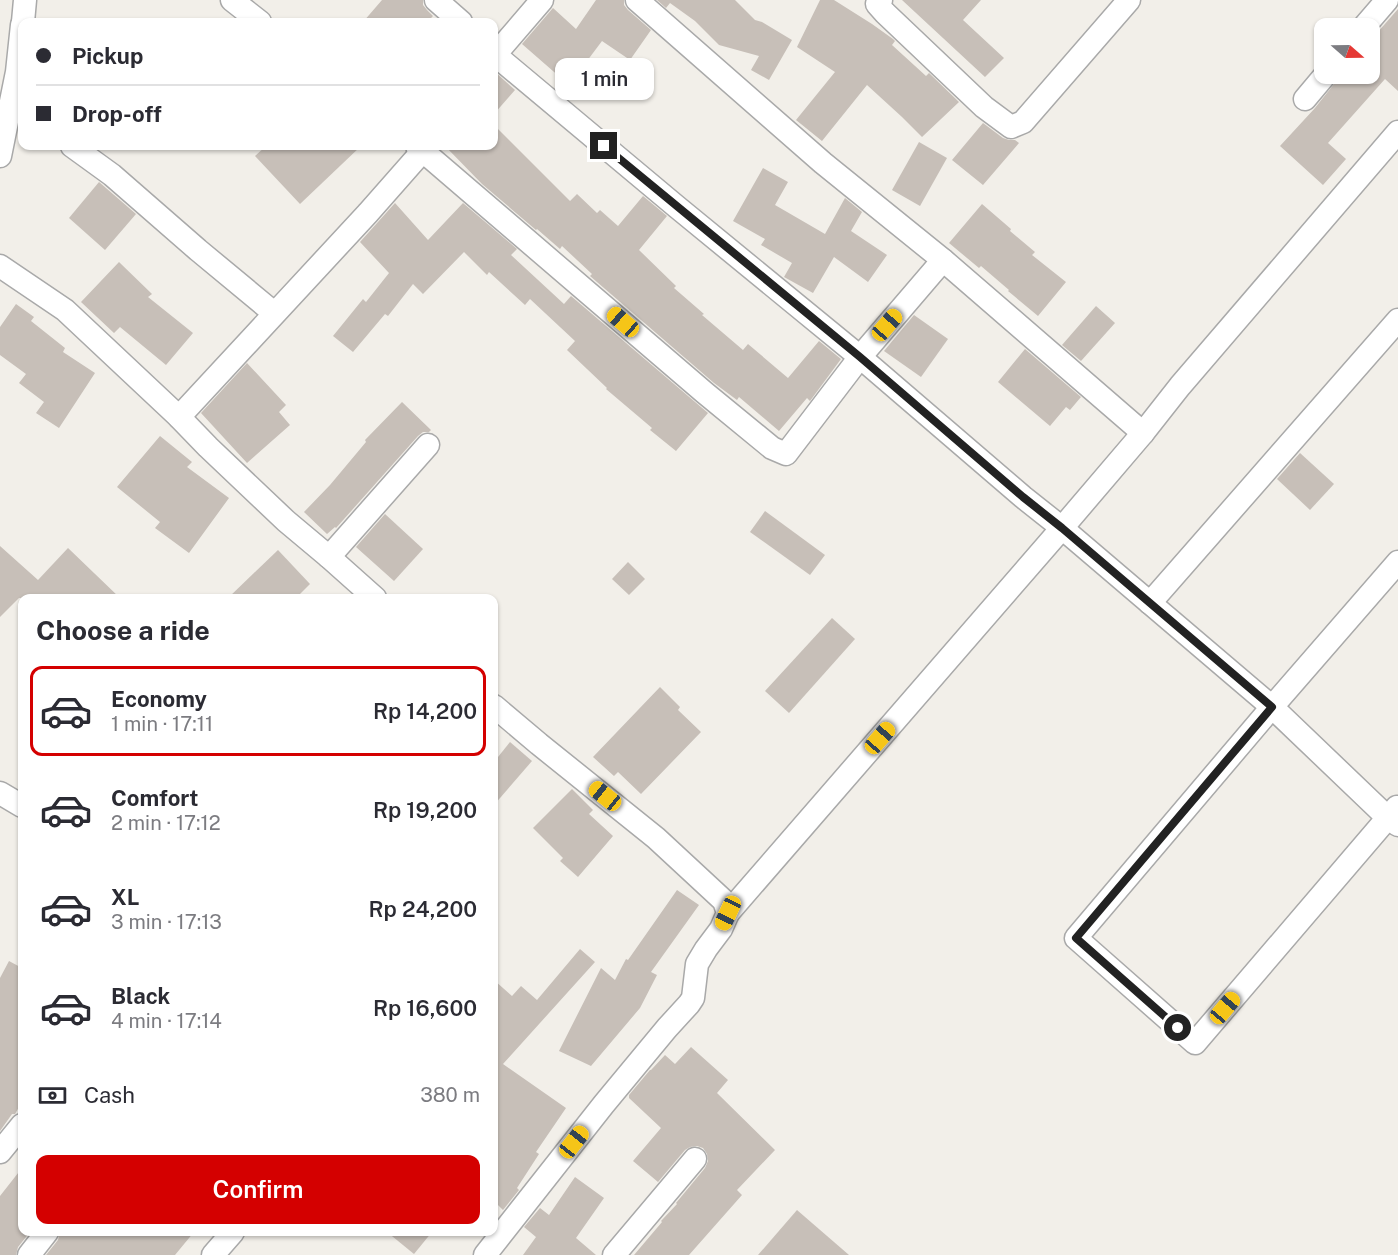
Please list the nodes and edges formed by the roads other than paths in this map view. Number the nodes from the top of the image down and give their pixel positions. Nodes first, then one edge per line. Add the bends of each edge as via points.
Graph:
1 (25, 0) edge
2 (232, 0) edge
3 (436, 0) edge
4 (542, 0) edge
5 (637, 0) edge
6 (1129, 0) edge
7 (1387, 0) edge
8 (877, 1) edge
9 (24, 18) edge
10 (255, 18) edge
11 (456, 18) edge
12 (1372, 18) edge
13 (498, 50) edge
14 (498, 57) edge
15 (18, 64) edge
16 (1318, 84) edge
17 (17, 99) edge
18 (1305, 99) dead end
19 (1398, 132) edge
20 (78, 150) edge
21 (420, 150) edge
22 (425, 150) edge
23 (0, 156) edge
24 (943, 260) junction
25 (0, 266) edge
26 (274, 313) junction
27 (1398, 320) edge
28 (860, 357) junction
29 (179, 417) junction
30 (1143, 433) junction
31 (428, 445) dead end
32 (1062, 528) junction
33 (329, 556) junction
34 (1398, 562) edge
35 (371, 594) edge
36 (1150, 603) junction
37 (1272, 707) junction
38 (498, 709) edge
39 (0, 793) edge
40 (18, 804) edge
41 (1394, 816) edge
42 (728, 913) junction
43 (18, 1130) edge
44 (0, 1152) edge
45 (696, 1159) dead end
46 (44, 1236) edge
47 (229, 1236) edge
48 (29, 1255) edge
49 (213, 1255) edge
50 (485, 1255) edge
51 (614, 1255) edge

1 - 9 street
2 - 10 street
3 - 11 street
4 - 13 street
5 - 24 street via 823,163
6 - 8 street via 1023,122 1011,127 984,107
7 - 12 street
14 - 28 street
15 - 17 street
16 - 18 street
17 - 23 street
19 - 30 street
20 - 26 street
21 - 26 street via 368,213
22 - 28 street via 772,448 786,454
24 - 28 street
24 - 30 street
25 - 29 street via 65,310
26 - 29 street
27 - 36 street
28 - 32 street
29 - 33 street via 286,521
30 - 32 street
31 - 33 street
32 - 36 street
32 - 42 street
33 - 35 street
34 - 37 street
36 - 37 street
37 - 41 street
37 - 41 street via 1076,938 1195,1043
38 - 42 street via 656,838 724,901
39 - 40 street
42 - 50 street via 698,964 689,1004
43 - 44 street
45 - 51 street
46 - 48 street
47 - 49 street

